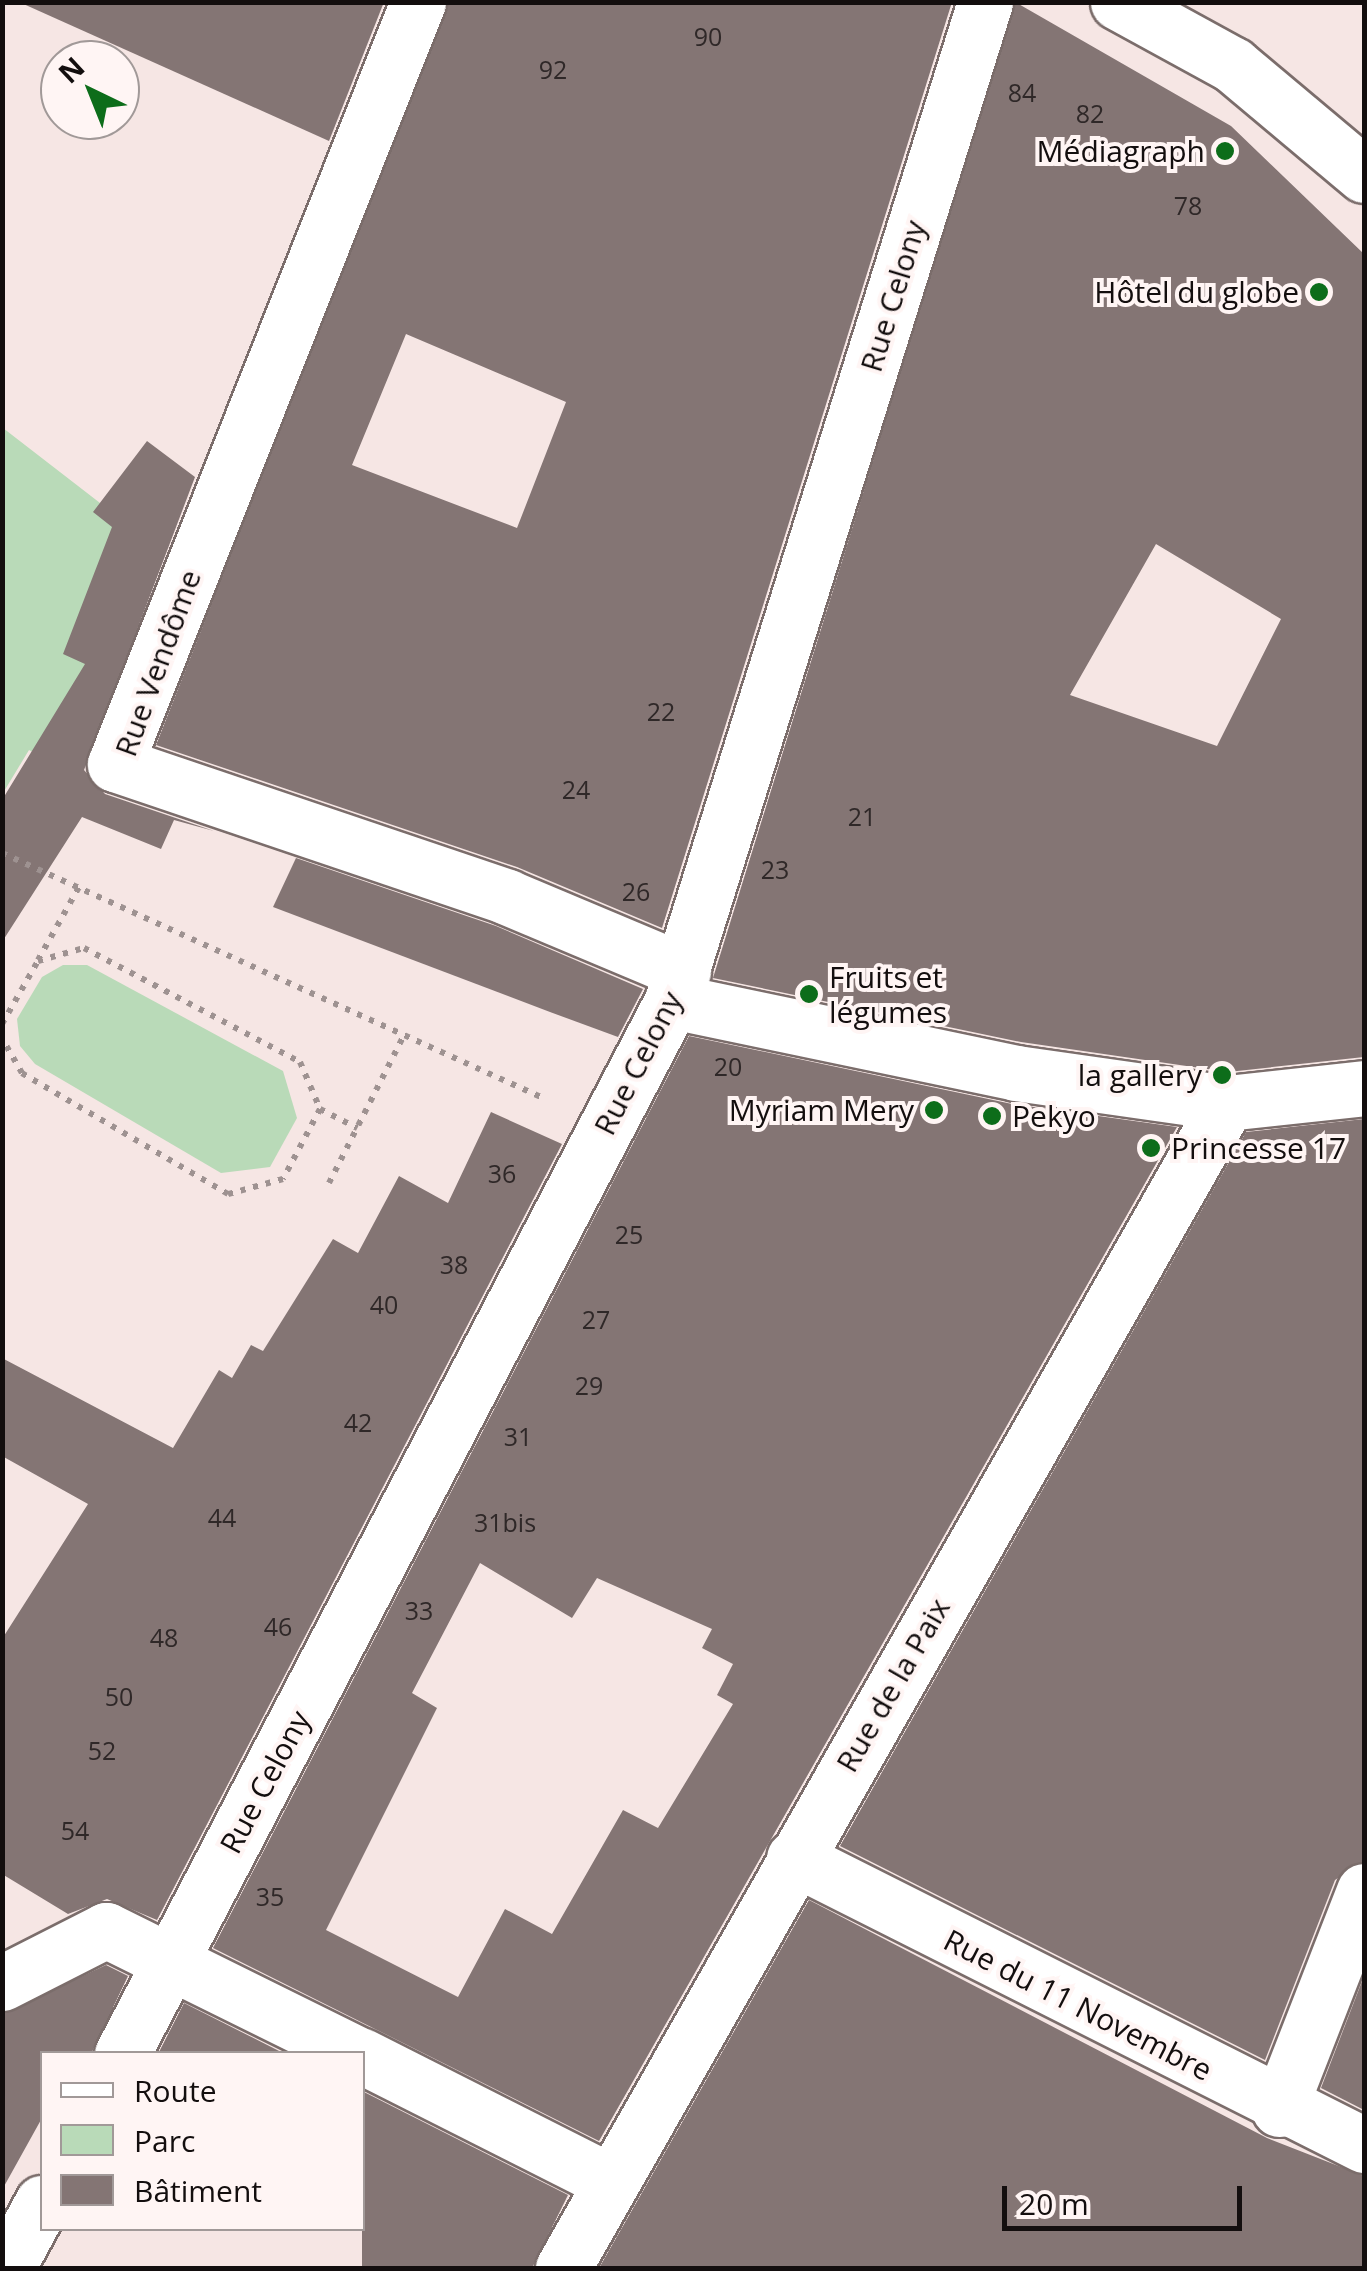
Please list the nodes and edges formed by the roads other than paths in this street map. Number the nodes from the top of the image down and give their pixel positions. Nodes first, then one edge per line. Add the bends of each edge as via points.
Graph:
1 (418, 2) edge
2 (985, 2) edge
3 (1118, 2) edge
4 (1364, 175) edge
5 (678, 986) junction
6 (1364, 1088) edge
7 (1226, 1103) junction
8 (794, 1858) junction
9 (1364, 1891) edge
10 (172, 1960) junction
11 (2, 1983) edge
12 (124, 2051) edge
13 (352, 2051) edge
14 (365, 2058) edge
15 (1279, 2110) junction
16 (1364, 2145) edge
17 (610, 2182) junction
18 (40, 2207) edge
19 (8, 2268) edge
20 (563, 2268) edge

1 - 5 street, Rue Vendôme via 115,764 507,897
2 - 5 street, Rue Celony
3 - 4 street via 1233,65
5 - 7 street via 1016,1074
5 - 10 street, Rue Celony
6 - 7 street
7 - 8 street, Rue de la Paix
8 - 15 street, Rue du 11 Novembre
8 - 17 street, Rue de la Paix
9 - 15 street
10 - 11 street via 106,1930
10 - 12 street, Rue Celony
10 - 13 street
14 - 17 street
15 - 16 street, Rue du 11 Novembre
17 - 20 street, Rue de la Paix
18 - 19 street

